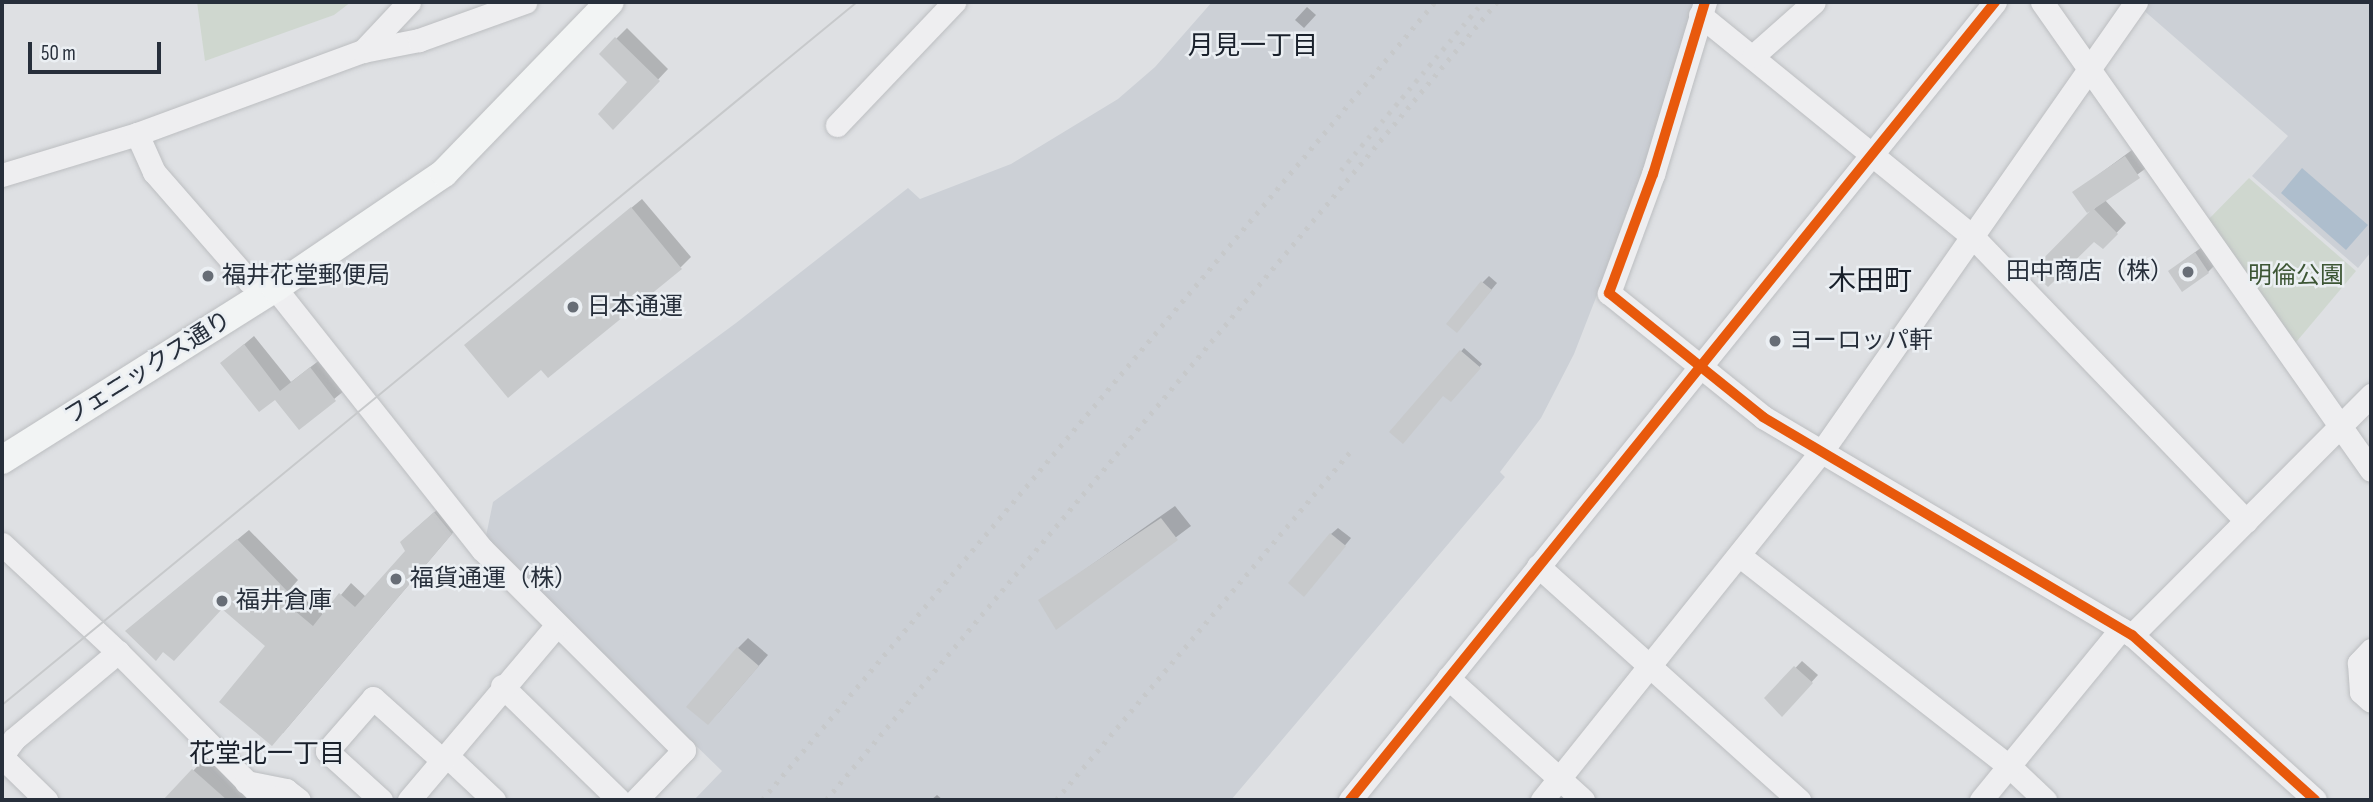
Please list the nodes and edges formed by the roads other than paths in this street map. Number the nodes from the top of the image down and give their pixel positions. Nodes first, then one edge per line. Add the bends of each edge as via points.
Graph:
1 (409, 2) edge
2 (525, 2) edge
3 (610, 2) edge
4 (954, 2) edge
5 (1814, 2) edge
6 (1996, 2) edge
7 (2042, 2) edge
8 (2136, 2) edge
9 (1702, 8) edge
10 (363, 51) junction
11 (1753, 56) junction
12 (2087, 71) junction
13 (837, 125) dead end
14 (137, 134) junction
15 (1871, 156) junction
16 (2, 175) edge
17 (1973, 237) junction
18 (275, 289) junction
19 (1700, 366) junction
20 (2371, 395) edge
21 (2339, 427) junction
22 (1822, 451) junction
23 (2, 460) edge
24 (2371, 470) edge
25 (2246, 521) junction
26 (2, 544) edge
27 (1740, 556) junction
28 (1538, 566) junction
29 (556, 626) junction
30 (2127, 632) junction
31 (2371, 650) edge
32 (118, 652) junction
33 (1651, 665) junction
34 (1448, 678) junction
35 (502, 686) junction
36 (2371, 701) edge
37 (2, 756) edge
38 (444, 757) junction
39 (2009, 766) junction
40 (1560, 778) junction
41 (247, 791) edge
42 (46, 800) edge
43 (265, 800) edge
44 (299, 800) edge
45 (381, 800) edge
46 (409, 800) edge
47 (494, 800) edge
48 (619, 800) edge
49 (636, 800) edge
50 (1350, 800) edge
51 (1542, 800) edge
52 (1583, 800) edge
53 (1799, 800) edge
54 (1982, 800) edge
55 (2045, 800) edge
56 (2315, 800) edge

1 - 10 street
2 - 10 street via 419,40
3 - 18 main road, フェニックス通り via 444,173
4 - 13 street
5 - 11 street
6 - 15 street
7 - 12 street
8 - 12 street
9 - 11 street
9 - 19 street via 1653,174 1609,293
10 - 14 street
11 - 15 street
12 - 17 street
12 - 21 street
14 - 16 street
14 - 18 street via 154,172 227,257 249,281
15 - 17 street
15 - 19 street
17 - 22 street
17 - 25 street
18 - 23 main road, フェニックス通り
18 - 29 street via 482,549
19 - 22 street via 1763,417
19 - 28 street
20 - 21 street
21 - 24 street
21 - 25 street
22 - 27 street
22 - 30 street
25 - 30 street
26 - 32 street
27 - 33 street
27 - 39 street
28 - 33 street
28 - 34 street
29 - 35 street
29 - 49 street via 684,750
30 - 39 street
30 - 56 street
31 - 36 street via 2359,663 2361,692
32 - 37 street via 14,739
32 - 41 street
33 - 40 street
33 - 53 street
34 - 40 street
34 - 50 street
35 - 38 street
35 - 48 street
37 - 42 street
38 - 45 street via 373,698 327,751
38 - 46 street
38 - 47 street
39 - 54 street
39 - 55 street
40 - 51 street
40 - 52 street
41 - 43 street
41 - 44 street via 286,790

